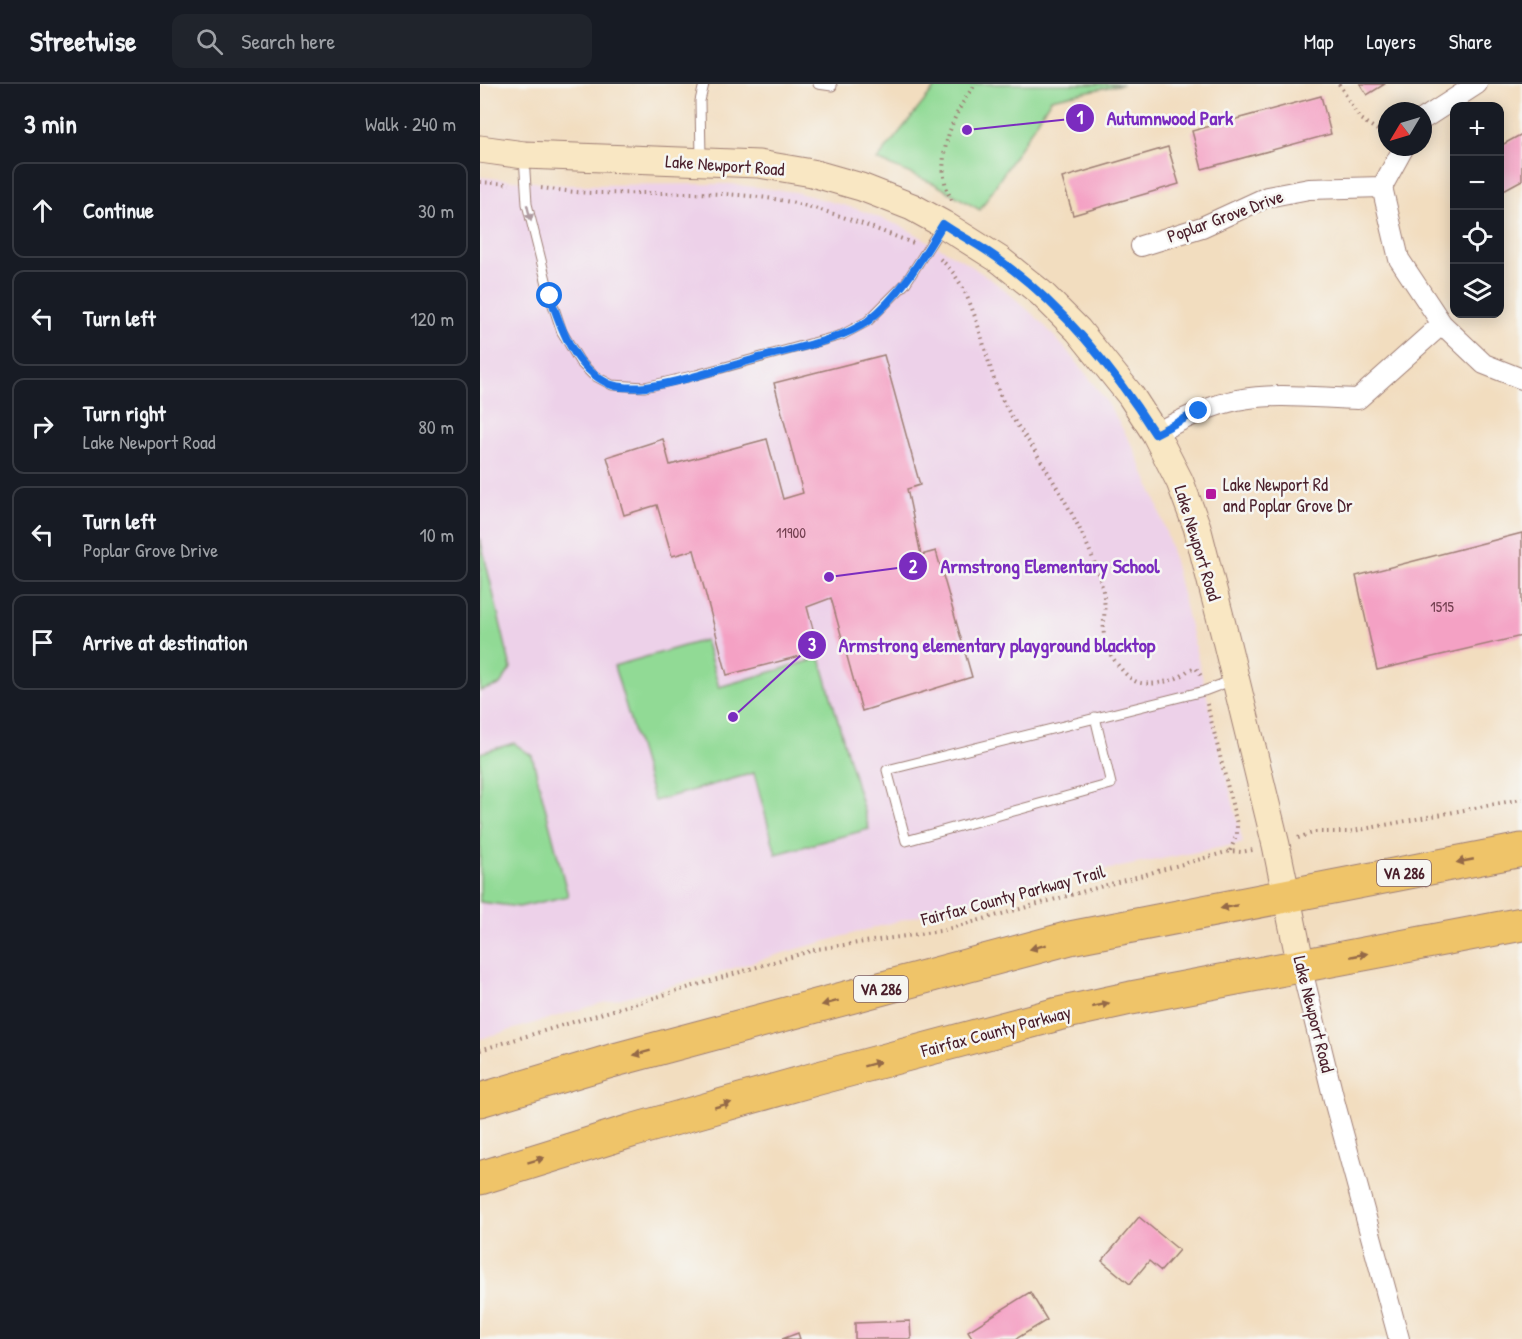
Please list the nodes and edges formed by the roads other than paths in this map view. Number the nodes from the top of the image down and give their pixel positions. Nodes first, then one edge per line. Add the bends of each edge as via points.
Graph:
1 (704, 84) edge
2 (818, 84) edge
3 (1477, 84) edge
4 (832, 86) dead end
5 (1432, 113) edge
6 (480, 149) edge
7 (524, 155) junction
8 (1399, 156) edge
9 (701, 161) junction
10 (1383, 187) junction
11 (949, 214) junction
12 (1141, 246) dead end
13 (1442, 324) junction
14 (1522, 379) edge
15 (1155, 434) junction
16 (1235, 679) junction
17 (1095, 717) junction
18 (1522, 850) edge
19 (1287, 896) junction
20 (1522, 924) edge
21 (1301, 966) junction
22 (480, 1100) edge
23 (480, 1178) edge
24 (1399, 1339) edge

1 - 9 lane via 700,101
2 - 4 lane
3 - 5 street
6 - 7 street, Lake Newport Road
7 - 9 street, Lake Newport Road
7 -> 11 lane via 530,216 562,332 580,363 612,385 645,387 842,335 868,321 905,284
8 - 10 street
9 - 11 street, Lake Newport Road via 759,164 812,173 912,207
10 - 12 street, Poplar Grove Drive via 1309,189 1267,197 1202,227
10 - 13 street via 1399,259
11 - 15 street, Lake Newport Road via 1041,293 1085,339 1131,396
13 - 14 street via 1484,364
13 - 15 street via 1358,399 1270,396 1237,400 1199,411
15 - 16 street, Lake Newport Road via 1180,482 1197,527
16 - 17 lane via 1203,691
16 - 19 street, Lake Newport Road
17 - 17 lane via 887,770 906,842 1111,784
18 -> 19 highway, VA 286
19 - 21 street, Lake Newport Road
19 -> 22 highway, VA 286 via 1070,938
21 -> 20 highway, Fairfax County Parkway
23 -> 21 highway, Fairfax County Parkway via 815,1079 1058,1014
21 - 24 street, Lake Newport Road

